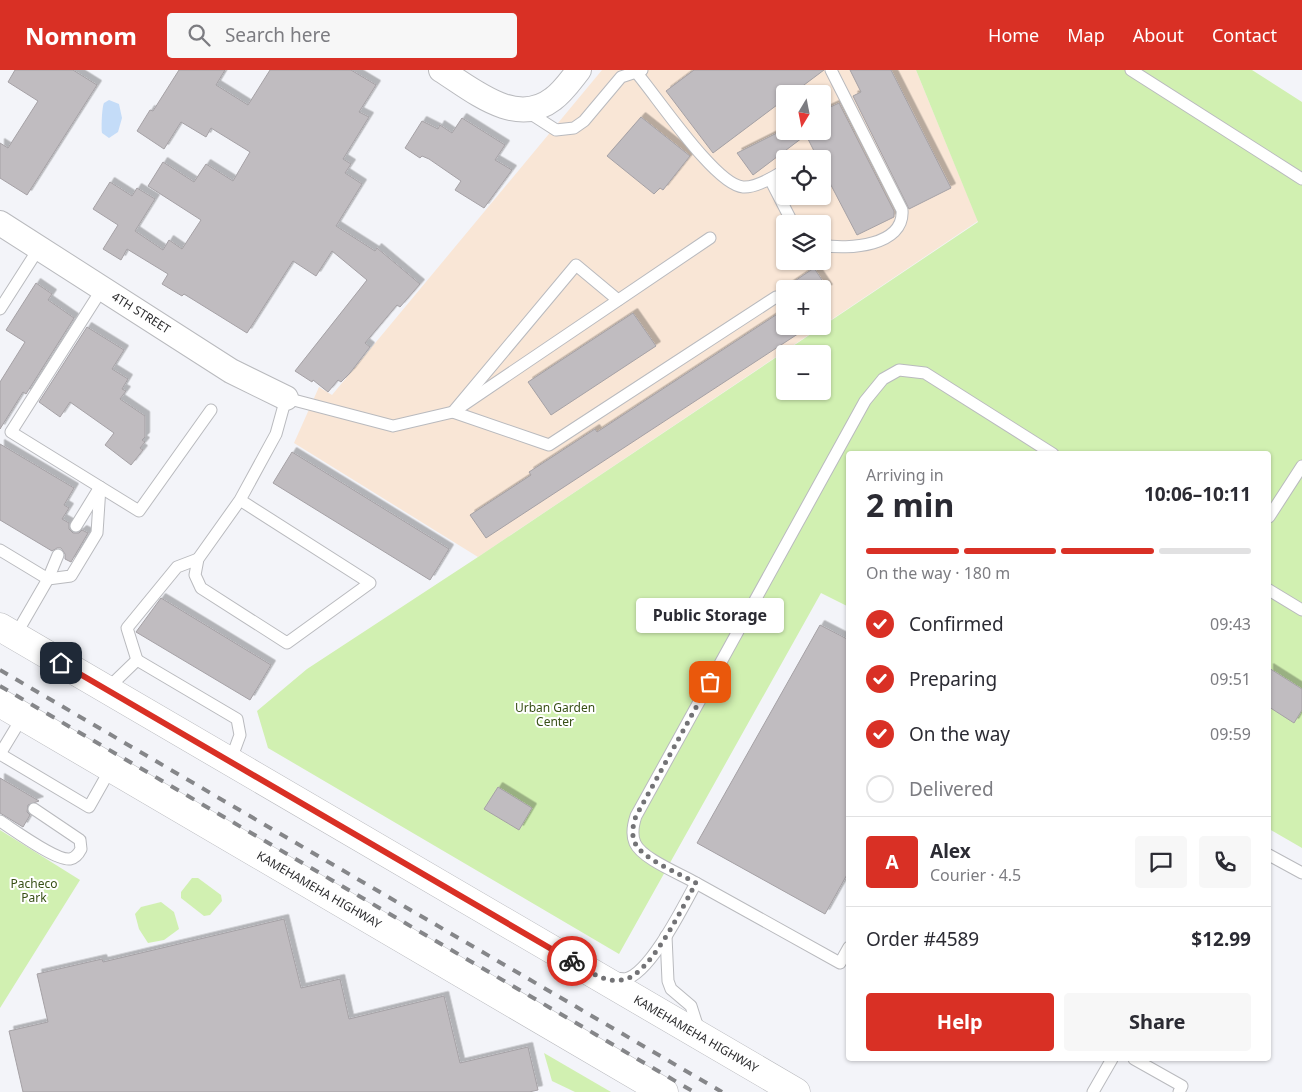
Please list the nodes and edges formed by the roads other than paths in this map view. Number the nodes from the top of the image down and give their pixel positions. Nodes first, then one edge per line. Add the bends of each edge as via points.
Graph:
1 (441, 70) edge
2 (831, 70) edge
3 (1130, 70) edge
4 (639, 71) edge
5 (572, 78) edge
6 (526, 110) junction
7 (776, 176) edge
8 (770, 180) junction
9 (1302, 180) edge
10 (788, 215) edge
11 (0, 223) edge
12 (710, 238) dead end
13 (831, 246) edge
14 (39, 248) junction
15 (102, 288) junction
16 (776, 296) dead end
17 (618, 300) junction
18 (0, 309) edge
19 (286, 398) junction
20 (211, 410) dead end
21 (453, 412) junction
22 (1047, 451) edge
23 (1302, 466) edge
24 (100, 487) junction
25 (240, 500) junction
26 (1271, 514) edge
27 (76, 526) dead end
28 (0, 550) edge
29 (58, 555) dead end
30 (198, 559) junction
31 (48, 579) junction
32 (1271, 591) edge
33 (1302, 610) edge
34 (8, 631) edge
35 (137, 660) junction
36 (107, 690) junction
37 (11, 710) edge
38 (0, 754) edge
39 (230, 762) junction
40 (111, 768) junction
41 (34, 809) dead end
42 (0, 821) edge
43 (1271, 856) edge
44 (1302, 873) edge
45 (696, 883) junction
46 (666, 936) junction
47 (846, 952) edge
48 (600, 978) junction
49 (701, 1036) junction
50 (1111, 1061) edge
51 (1137, 1061) edge
52 (1180, 1089) edge
53 (664, 1092) edge
54 (796, 1092) edge
55 (1093, 1092) edge
56 (1193, 1092) edge

1 - 6 street via 488,99 512,109
2 - 13 lane via 902,210 903,218 893,232 865,246
3 - 9 lane
4 - 6 lane via 621,77 584,121 574,128 556,130
4 - 8 lane via 712,169 729,183 744,188
5 - 6 street via 545,104
7 - 8 lane
8 - 10 lane
11 - 14 street, 4TH STREET
12 - 17 lane
14 - 15 street, 4TH STREET
14 - 18 lane
15 - 19 street, 4TH STREET via 231,371
15 - 24 lane via 11,432
16 - 21 lane via 549,445
17 - 21 lane
17 - 21 lane via 576,265
19 - 21 lane via 393,426
19 - 25 lane via 276,434
20 - 24 lane via 139,512
22 - 45 lane via 925,373 899,370 883,379 865,402 636,816 632,828 635,843 646,855
23 - 26 lane
24 - 27 lane
24 - 31 lane via 97,533 71,576
25 - 30 lane
25 - 30 lane via 370,583 287,643 201,588 196,575
28 - 31 lane
29 - 31 lane
30 - 35 lane via 177,567 127,628
31 - 34 lane
32 - 33 lane
34 - 36 main road, KAMEHAMEHA HIGHWAY
35 - 36 lane
35 - 39 lane via 237,719 240,735
36 - 39 main road, KAMEHAMEHA HIGHWAY
37 - 38 lane
37 - 40 main road, KAMEHAMEHA HIGHWAY
38 - 40 lane via 89,807
39 - 48 main road, KAMEHAMEHA HIGHWAY
40 - 53 main road, KAMEHAMEHA HIGHWAY
41 - 42 lane via 80,840 81,849 74,858 68,860 54,855
43 - 44 lane
45 - 46 lane
45 - 47 lane via 840,963
46 - 48 lane via 641,969 626,979
46 - 49 lane via 668,981 671,989 691,1006
48 - 49 main road, KAMEHAMEHA HIGHWAY
49 - 54 main road, KAMEHAMEHA HIGHWAY
50 - 55 lane
51 - 52 lane
52 - 56 lane

